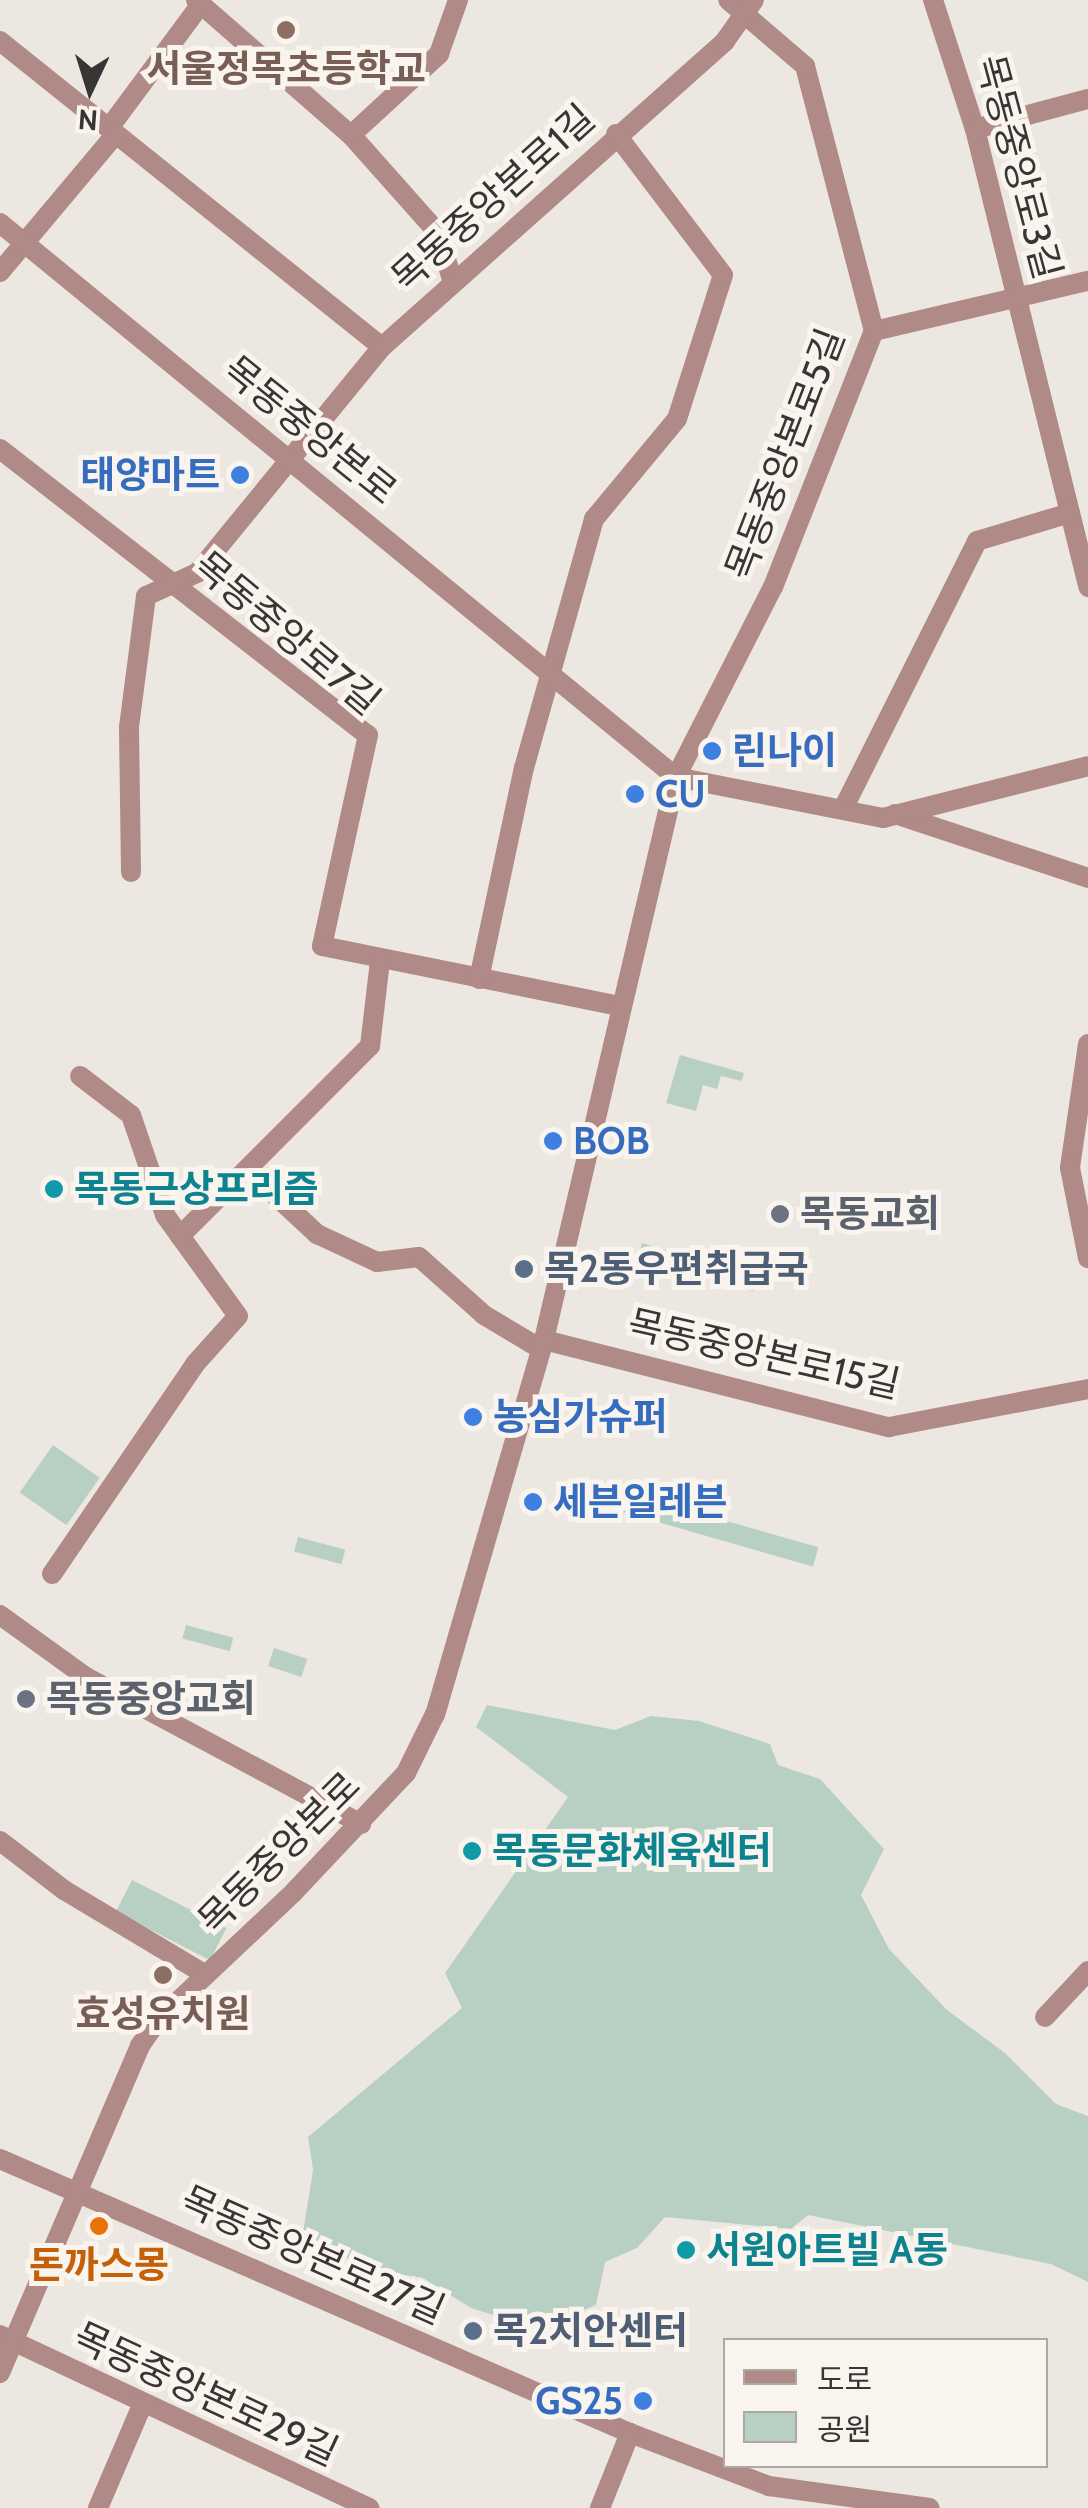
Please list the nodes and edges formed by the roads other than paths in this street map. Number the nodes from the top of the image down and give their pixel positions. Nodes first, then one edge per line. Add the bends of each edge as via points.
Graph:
1 (458, 0) edge
2 (728, 0) edge
3 (933, 0) edge
4 (198, 2) edge
5 (749, 8) edge
6 (0, 41) edge
7 (1088, 99) edge
8 (975, 129) junction
9 (113, 131) junction
10 (616, 134) junction
11 (352, 135) junction
12 (0, 222) edge
13 (24, 242) junction
14 (0, 272) edge
15 (452, 280) junction
16 (1088, 281) edge
17 (1017, 298) junction
18 (874, 331) junction
19 (382, 347) junction
20 (0, 450) edge
21 (290, 459) junction
22 (1070, 513) junction
23 (170, 582) junction
24 (1088, 587) edge
25 (548, 677) junction
26 (1088, 766) edge
27 (676, 777) junction
28 (843, 809) junction
29 (895, 814) junction
30 (131, 872) dead end
31 (1088, 878) edge
32 (380, 961) junction
33 (479, 979) junction
34 (620, 1006) junction
35 (1088, 1044) edge
36 (80, 1076) dead end
37 (247, 1169) junction
38 (1079, 1169) edge
39 (180, 1236) junction
40 (1088, 1258) edge
41 (542, 1344) junction
42 (1088, 1389) edge
43 (52, 1574) dead end
44 (0, 1615) edge
45 (361, 1824) junction
46 (0, 1841) edge
47 (1088, 1971) edge
48 (206, 1976) junction
49 (1046, 2018) dead end
50 (0, 2159) edge
51 (77, 2191) junction
52 (7, 2338) edge
53 (0, 2373) edge
54 (143, 2403) junction
55 (630, 2434) junction
56 (769, 2486) junction
57 (98, 2508) edge
58 (369, 2508) edge
59 (600, 2508) edge
60 (760, 2508) edge
61 (930, 2508) edge

1 - 11 street via 439,54
2 - 5 street, 목동중앙본로5길
3 - 8 street, 목동중앙로3길
4 - 9 street
4 - 11 street
5 - 10 street, 목동중앙본로1길 via 725,41
5 - 18 street, 목동중앙본로5길 via 805,66
6 - 9 street
7 - 8 street
8 - 17 street, 목동중앙로3길
9 - 13 street
9 - 19 street
10 - 15 street, 목동중앙본로1길
10 - 25 street via 724,275 677,419 594,519
11 - 15 street via 439,234
12 - 13 street, 목동중앙본로
13 - 14 street
13 - 21 street, 목동중앙본로
15 - 19 street, 목동중앙본로1길
16 - 17 street
17 - 18 street
17 - 22 street, 목동중앙로3길
18 - 27 street, 목동중앙본로5길 via 773,587
19 - 21 street, 목동중앙본로1길
20 - 23 street, 목동중앙로7길
21 - 23 street, 목동중앙본로1길 via 196,573
21 - 25 street, 목동중앙본로
22 - 24 street, 목동중앙로3길
22 - 28 street via 977,541
23 - 30 street, 목동중앙본로1길 via 146,596 135,662
23 - 32 street, 목동중앙로7길 via 368,735 322,946
25 - 27 street, 목동중앙본로
25 - 33 street
26 - 29 street
27 - 28 street
27 - 34 street, 목동중앙본로
28 - 29 street
29 - 31 street
32 - 33 street
32 - 37 street via 370,1046
33 - 34 street
34 - 41 street, 목동중앙본로
35 - 38 street
36 - 39 street via 131,1115 165,1216
37 - 39 street
37 - 41 street via 317,1234 377,1262 418,1258 484,1315
38 - 40 street
39 - 43 street via 238,1316 194,1364
41 - 42 street, 목동중앙본로15길 via 889,1427
41 - 45 street, 목동중앙본로 via 435,1714 406,1773
44 - 45 street via 86,1677
45 - 48 street, 목동중앙본로
46 - 48 street via 64,1890
47 - 49 street
48 - 51 street, 목동중앙본로 via 140,2046
50 - 51 street, 목동중앙본로27길
51 - 52 street, 목동중앙본로
51 - 55 street, 목동중앙본로27길
52 - 53 street, 목동중앙본로
52 - 54 street, 목동중앙본로29길
54 - 57 street
54 - 58 street, 목동중앙본로29길
55 - 56 street, 목동중앙본로27길
55 - 59 street
56 - 60 street
56 - 61 street, 목동중앙본로27길

